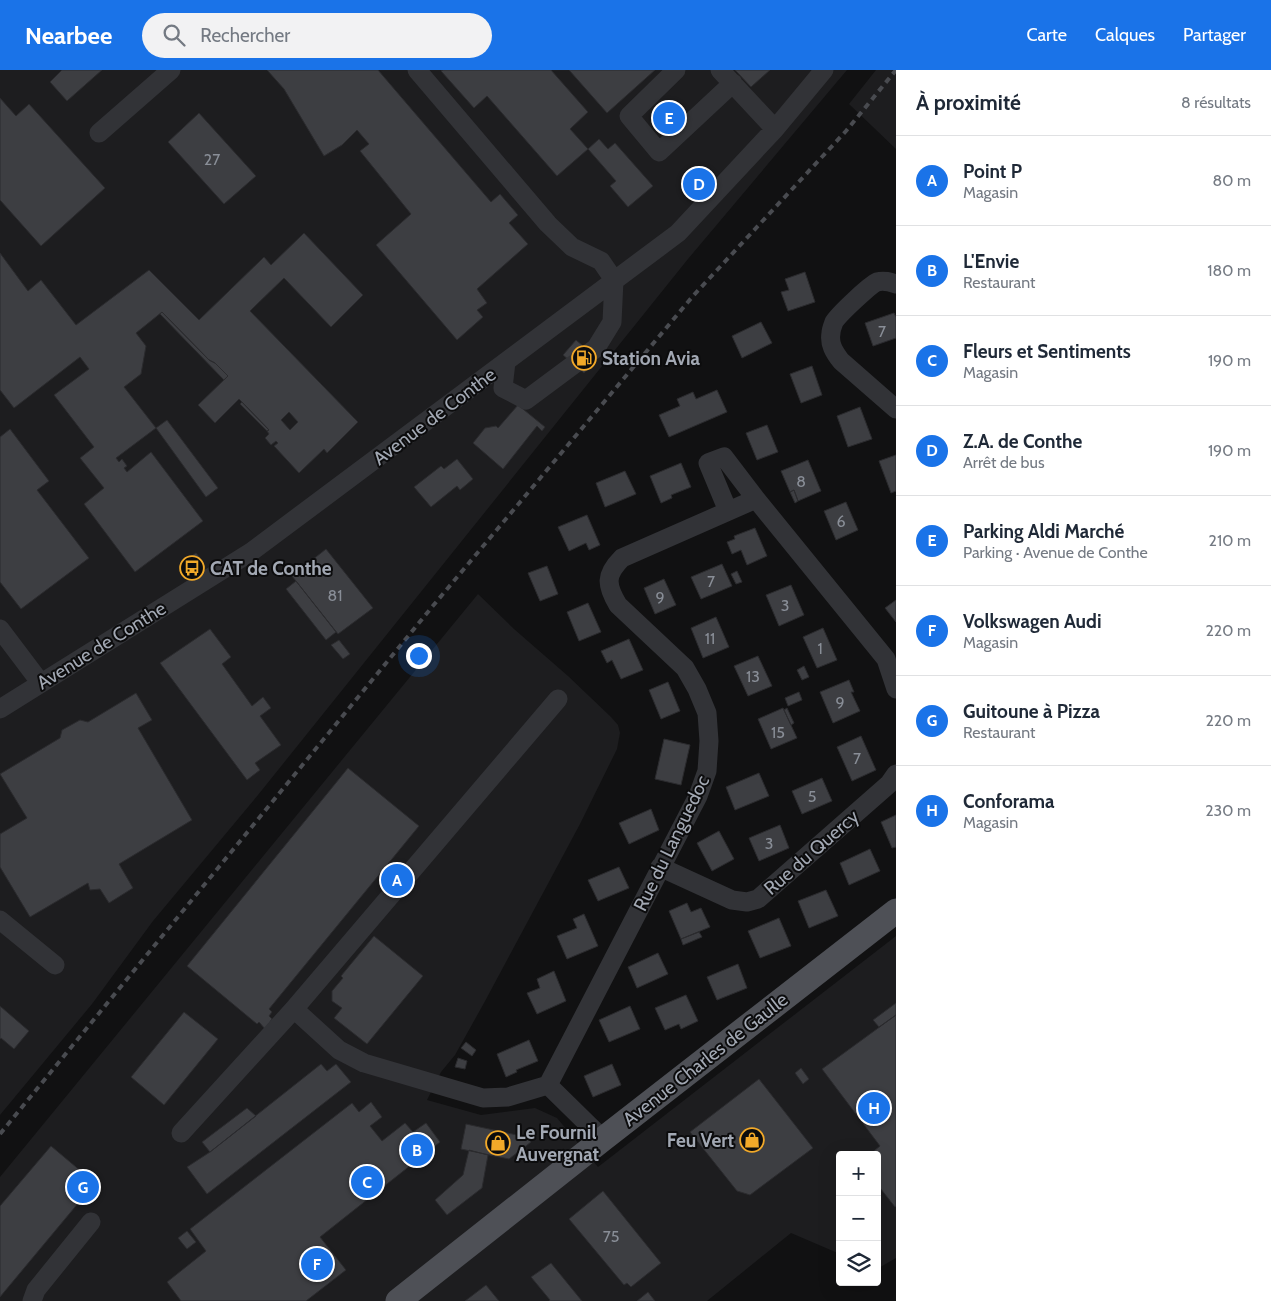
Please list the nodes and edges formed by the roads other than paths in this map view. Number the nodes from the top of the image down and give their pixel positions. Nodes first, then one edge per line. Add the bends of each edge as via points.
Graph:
1 (171, 70) edge
2 (416, 70) edge
3 (676, 70) edge
4 (824, 70) edge
5 (726, 77) edge
6 (775, 129) junction
7 (99, 133) dead end
8 (614, 280) junction
9 (896, 284) edge
10 (506, 362) junction
11 (896, 408) edge
12 (756, 499) junction
13 (728, 511) junction
14 (0, 629) edge
15 (891, 658) edge
16 (40, 682) junction
17 (896, 687) edge
18 (558, 699) dead end
19 (0, 709) edge
20 (896, 774) edge
21 (660, 867) junction
22 (896, 911) edge
23 (0, 920) edge
24 (56, 965) dead end
25 (294, 1010) junction
26 (548, 1085) junction
27 (181, 1133) dead end
28 (603, 1138) junction
29 (91, 1222) dead end
30 (32, 1301) edge
31 (398, 1301) edge

1 - 7 street
2 - 8 street via 548,224 572,247 601,261
3 - 5 street via 629,116 659,152
4 - 6 street, Avenue de Conthe
5 - 6 street
6 - 8 street, Avenue de Conthe via 678,233
8 - 10 street, Avenue de Conthe
8 - 10 street via 612,322 596,348 526,400 503,388
9 - 11 street via 889,281 871,285 835,321 831,341 841,361
10 - 16 street, Avenue de Conthe via 251,552
12 - 13 street, Rue du Languedoc
12 - 13 street via 724,456 708,464
12 - 15 street
13 - 21 street, Rue du Languedoc via 622,558 612,568 608,580 610,592 618,605 685,668 707,713 710,741 707,771 698,796
14 - 16 street
15 - 17 street
16 - 19 street, Avenue de Conthe
18 - 25 street
20 - 21 street, Rue du Quercy via 889,784 758,899 747,902 732,900
21 - 26 street, Rue du Languedoc
22 - 28 main road, Avenue Charles de Gaulle
23 - 24 street
25 - 26 street via 339,1050 364,1063 483,1098 508,1097
25 - 27 street
26 - 28 street
28 - 31 main road, Avenue Charles de Gaulle
29 - 30 street via 36,1290

